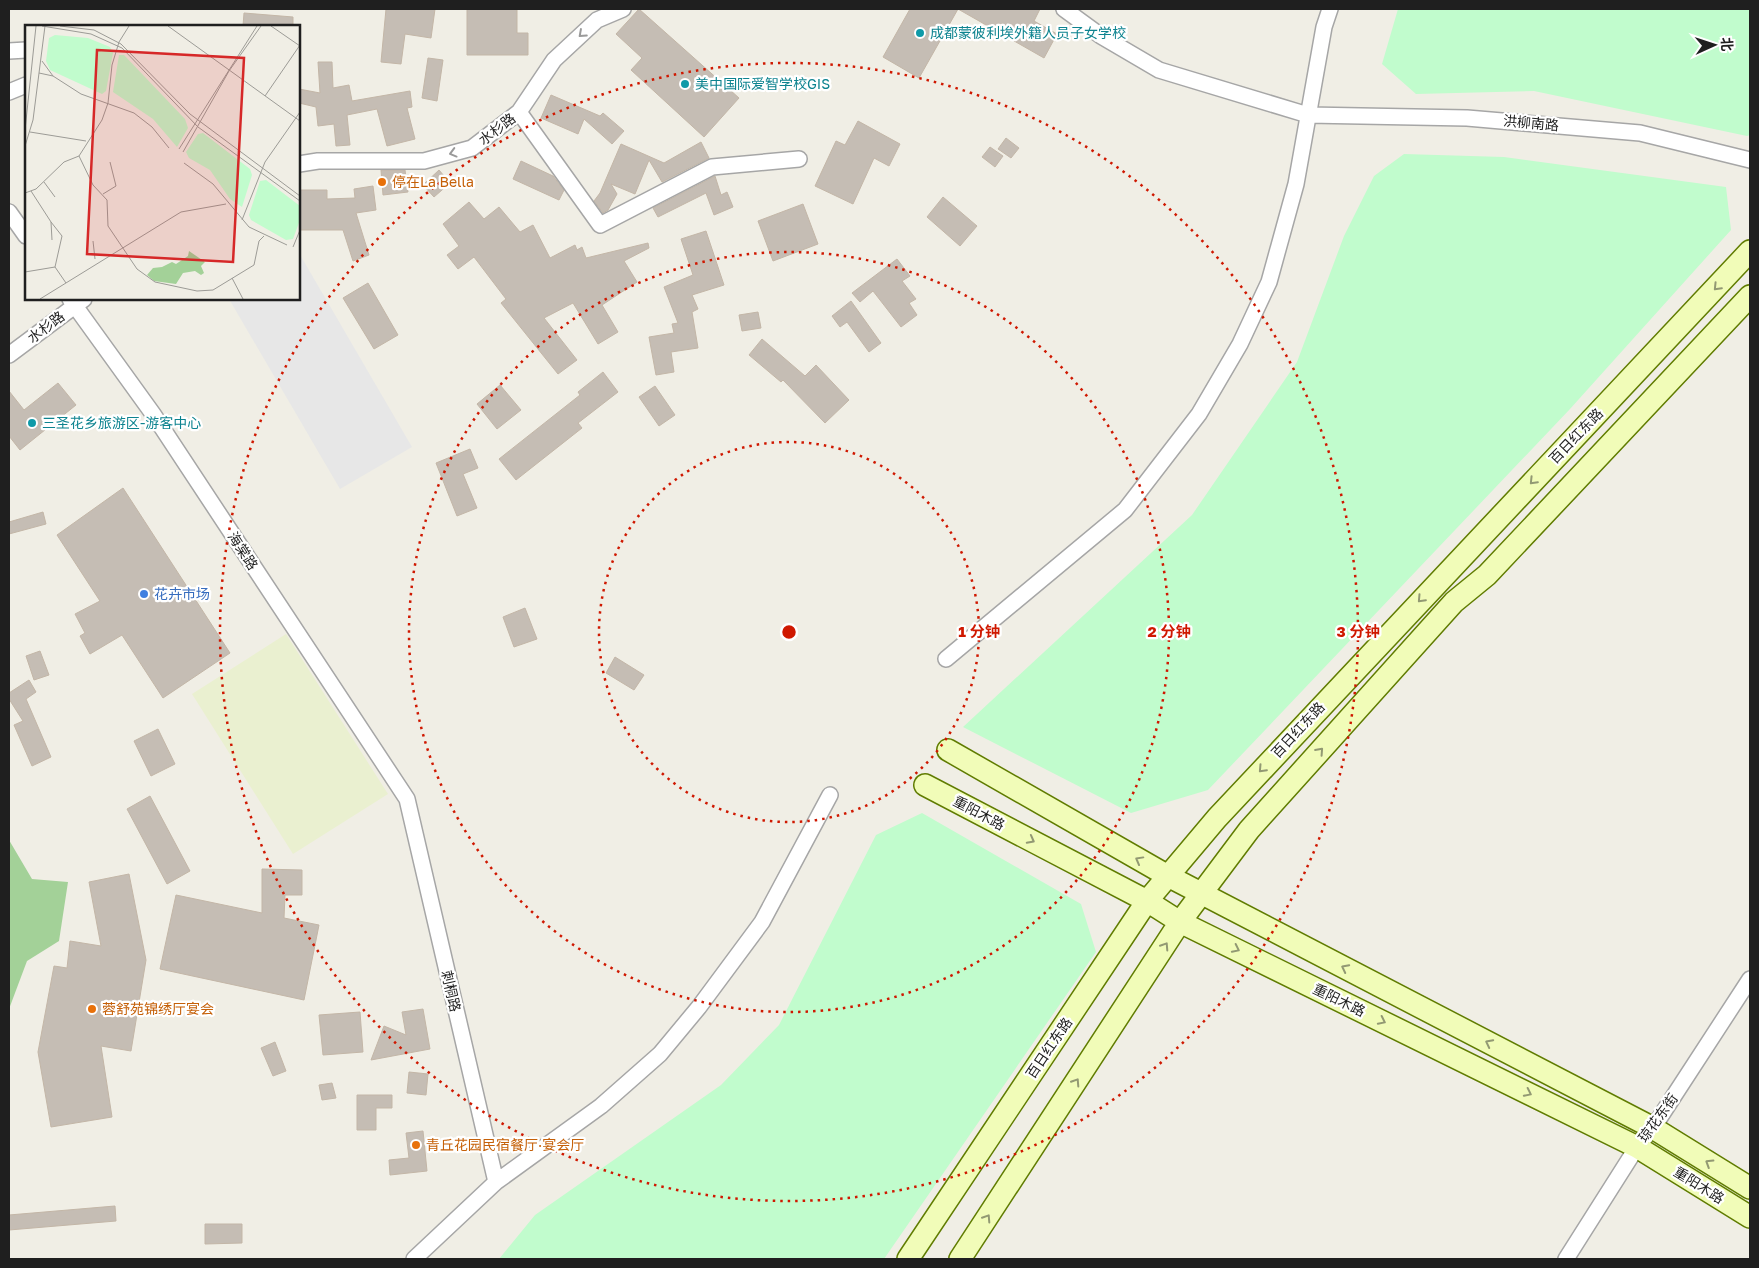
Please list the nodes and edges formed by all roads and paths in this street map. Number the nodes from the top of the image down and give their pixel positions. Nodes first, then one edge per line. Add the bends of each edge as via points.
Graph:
1 (623, 9) edge
2 (1064, 9) edge
3 (1330, 9) edge
4 (25, 50) edge
5 (9, 51) edge
6 (25, 85) edge
7 (9, 92) edge
8 (519, 112) junction
9 (1308, 115) junction
10 (799, 159) dead end
11 (1750, 160) edge
12 (300, 164) edge
13 (9, 212) edge
14 (25, 235) edge
15 (1750, 251) edge
16 (1750, 296) edge
17 (76, 301) edge
18 (9, 355) edge
19 (946, 659) dead end
20 (948, 750) dead end
21 (926, 785) dead end
22 (830, 795) dead end
23 (407, 799) joint
24 (1168, 876) junction
25 (1201, 894) junction
26 (1147, 901) junction
27 (1180, 922) junction
28 (1750, 979) edge
29 (1653, 1128) junction
30 (1637, 1146) junction
31 (496, 1182) junction
32 (1750, 1188) edge
33 (1750, 1217) edge
34 (414, 1259) edge
35 (908, 1259) edge
36 (960, 1259) edge
37 (1566, 1259) edge

1 -> 8 street, 水杉路 via 597,20 554,60
2 - 9 street, 洪柳南路 via 1101,36 1159,70
3 - 9 street
4 - 5 street
6 - 7 street
8 - 10 street via 600,225 712,167
8 -> 12 street, 水杉路 via 472,148 424,161
9 - 11 street, 洪柳南路 via 1467,118 1640,133
9 - 19 street via 1296,184 1269,282 1240,344 1199,414 1125,510
13 - 14 street
15 -> 24 street, 百日红东路 via 1230,803
25 -> 16 street via 1249,830 1454,602 1487,575
17 - 18 street, 水杉路
17 - 23 street, 海棠路
24 -> 20 street, 重阳木路
21 -> 26 street, 重阳木路
22 - 31 street via 762,922 660,1054 601,1106
23 - 31 street, 刺桐路
24 - 25 street, 重阳木路
24 - 26 street, 百日红东路
25 - 27 street
29 -> 25 street, 重阳木路
26 - 27 street, 重阳木路
26 - 35 street, 百日红东路
27 -> 30 street, 重阳木路
36 -> 27 street
28 - 29 street, 琼花东街
29 - 30 street, 琼花东街
32 -> 29 street, 重阳木路
30 - 33 street, 重阳木路
30 - 37 street, 琼花东街
31 - 34 street

